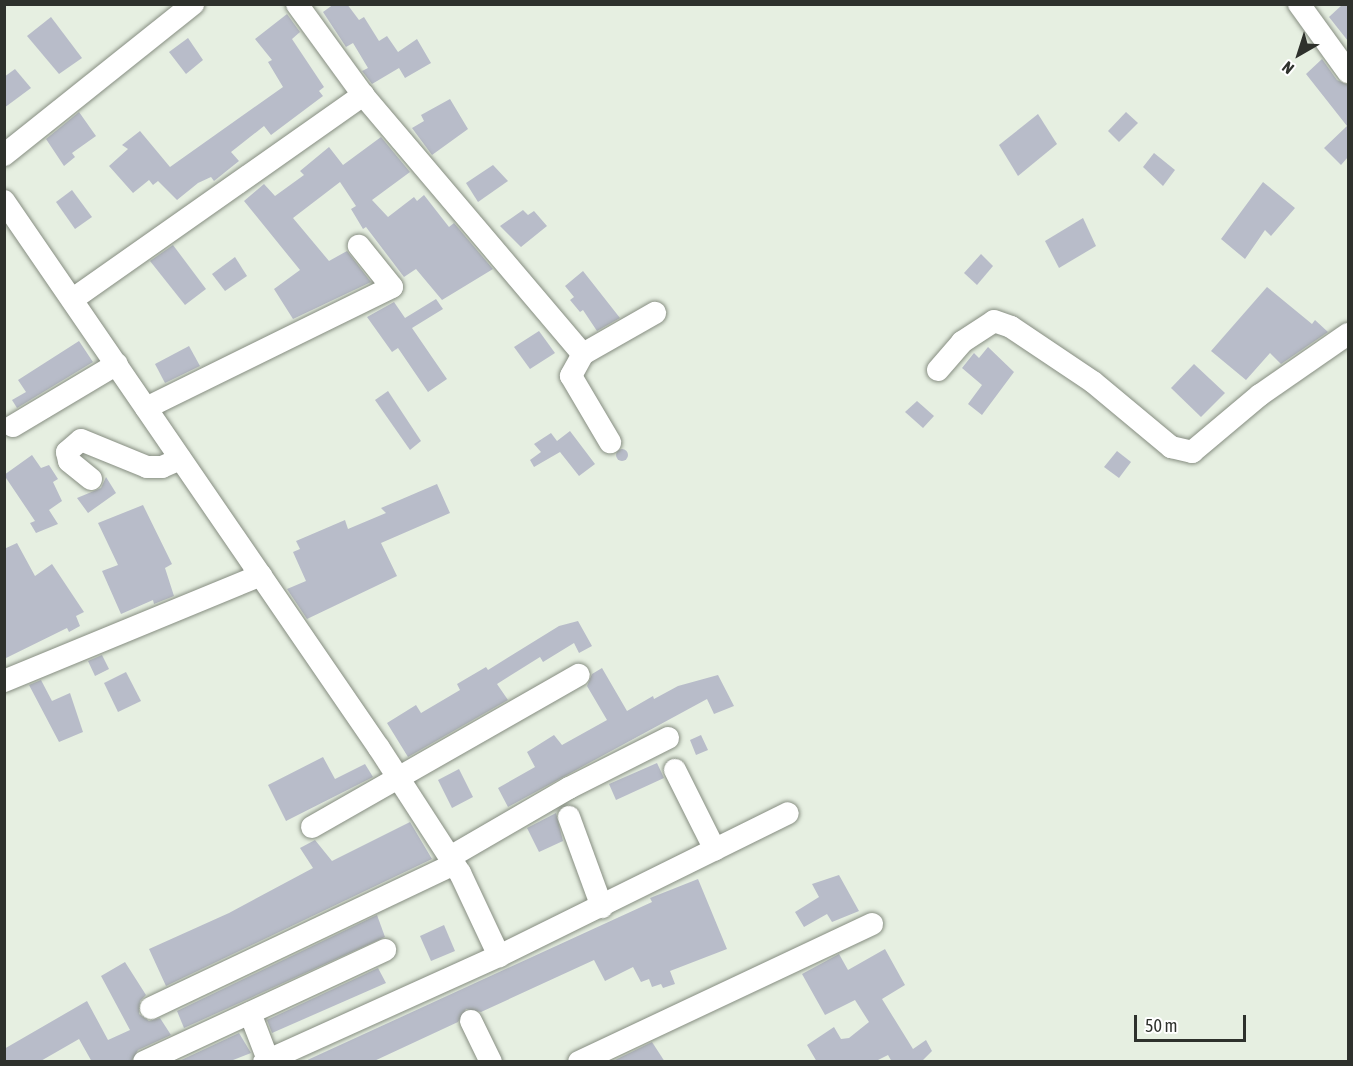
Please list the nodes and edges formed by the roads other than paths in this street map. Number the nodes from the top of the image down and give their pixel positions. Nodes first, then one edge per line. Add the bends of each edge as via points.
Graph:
1 (193, 4) edge
2 (297, 4) edge
3 (1299, 4) edge
4 (1348, 72) edge
5 (363, 95) junction
6 (4, 155) edge
7 (4, 201) edge
8 (359, 246) dead end
9 (73, 299) junction
10 (655, 313) dead end
11 (1348, 334) edge
12 (584, 354) junction
13 (117, 364) junction
14 (938, 370) dead end
15 (146, 408) junction
16 (13, 426) dead end
17 (610, 442) dead end
18 (180, 459) junction
19 (91, 479) dead end
20 (261, 575) junction
21 (579, 675) dead end
22 (4, 681) edge
23 (668, 738) dead end
24 (675, 770) dead end
25 (399, 778) junction
26 (788, 813) dead end
27 (569, 817) dead end
28 (312, 827) dead end
29 (715, 850) junction
30 (452, 861) junction
31 (602, 907) junction
32 (872, 924) dead end
33 (385, 950) dead end
34 (499, 956) junction
35 (151, 1008) dead end
36 (250, 1013) junction
37 (471, 1021) dead end
38 (266, 1061) edge
39 (144, 1062) edge
40 (491, 1062) edge
41 (579, 1062) edge

1 - 6 street
2 - 5 street
3 - 4 street
5 - 9 street
5 - 12 street
7 - 9 street
8 - 15 street via 392,287
9 - 13 street
10 - 12 street
11 - 14 street via 1260,395 1192,452 1171,447 1093,382 1011,327 994,321 962,342
12 - 17 street via 571,376
13 - 15 street
13 - 16 street
15 - 18 street
18 - 19 street via 162,467 147,467 81,440 67,452 69,461
18 - 20 street
20 - 22 street
20 - 25 street
21 - 25 street
23 - 30 street via 569,788
24 - 29 street
25 - 28 street
25 - 30 street
26 - 29 street
27 - 31 street
29 - 31 street
30 - 34 street
30 - 35 street
31 - 34 street
32 - 41 street
33 - 36 street
34 - 38 street
36 - 38 street
36 - 39 street
37 - 40 street

